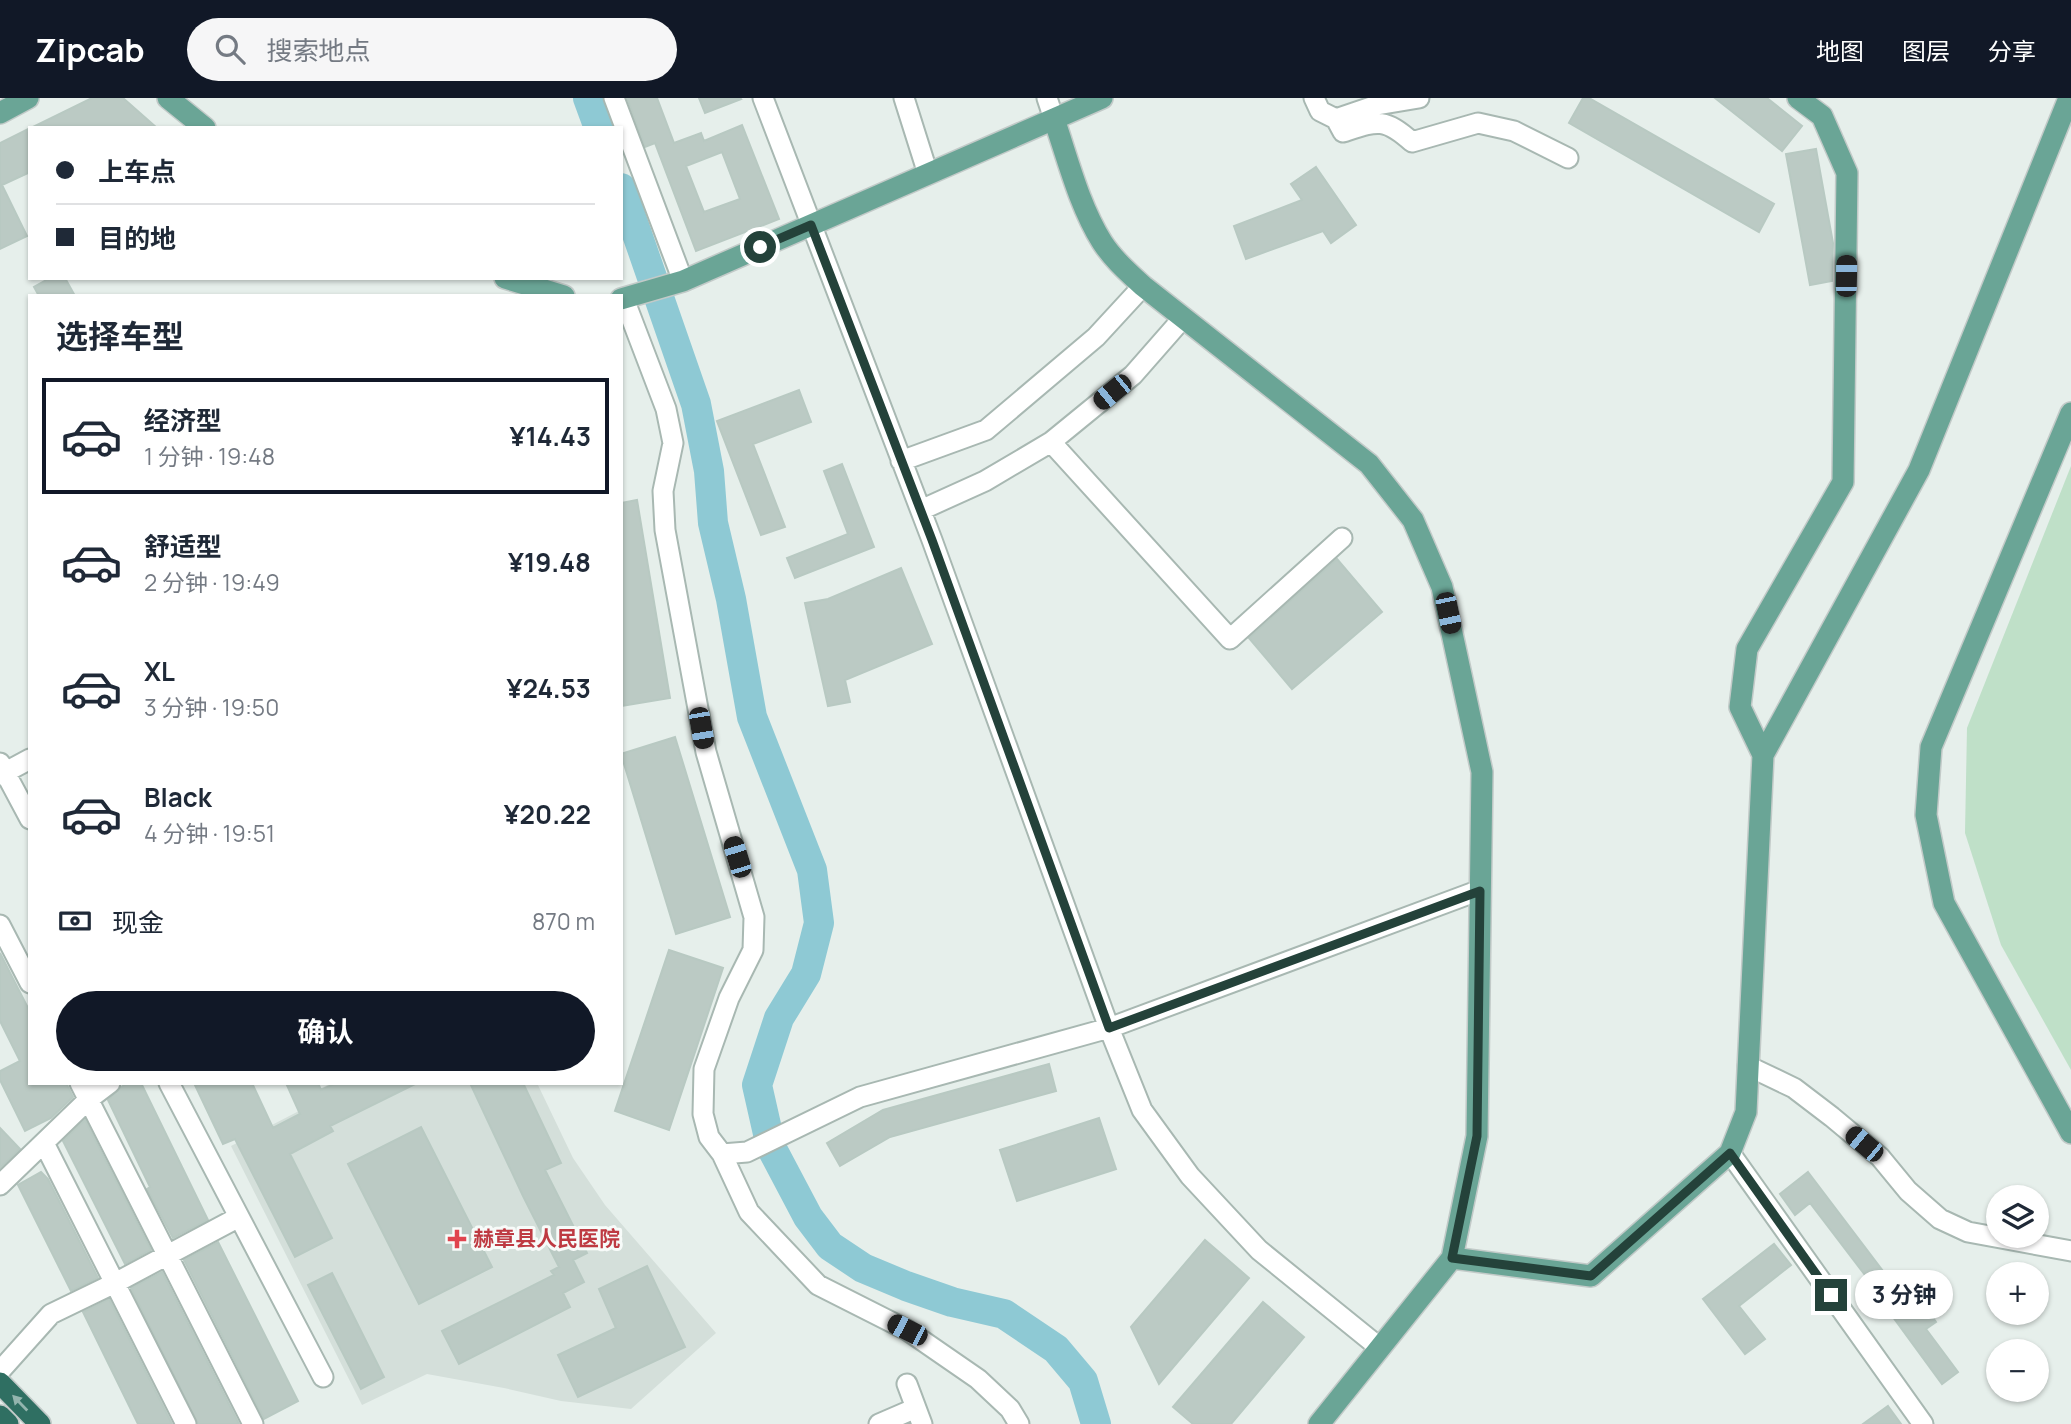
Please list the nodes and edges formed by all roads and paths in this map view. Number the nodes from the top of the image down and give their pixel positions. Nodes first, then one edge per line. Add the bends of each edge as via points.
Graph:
1 (28, 98) edge
2 (168, 98) edge
3 (614, 98) edge
4 (763, 98) edge
5 (904, 98) edge
6 (1047, 98) edge
7 (1102, 98) edge
8 (1314, 98) edge
9 (1419, 98) edge
10 (1798, 98) edge
11 (2069, 98) edge
12 (0, 113) edge
13 (1054, 119) junction
14 (1336, 119) junction
15 (203, 126) edge
16 (1568, 158) dead end
17 (928, 174) junction
18 (811, 225) junction
19 (512, 280) edge
20 (678, 283) junction
21 (1143, 286) junction
22 (557, 294) edge
23 (630, 297) edge
24 (1182, 318) junction
25 (2071, 413) edge
26 (1051, 442) junction
27 (901, 461) junction
28 (921, 510) junction
29 (1342, 538) dead end
30 (1763, 755) junction
31 (28, 760) edge
32 (2, 770) edge
33 (28, 816) edge
34 (1480, 891) junction
35 (0, 925) edge
36 (28, 979) edge
37 (1109, 1028) junction
38 (1748, 1066) junction
39 (104, 1085) edge
40 (170, 1085) edge
41 (85, 1091) edge
42 (2071, 1133) edge
43 (44, 1143) junction
44 (1730, 1153) junction
45 (722, 1154) junction
46 (0, 1185) edge
47 (239, 1217) junction
48 (2071, 1251) edge
49 (167, 1255) junction
50 (1452, 1258) junction
51 (115, 1283) junction
52 (1380, 1348) junction
53 (0, 1371) edge
54 (323, 1377) dead end
55 (0, 1382) edge
56 (907, 1384) dead end
57 (0, 1416) edge
58 (919, 1416) edge
59 (8, 1424) edge
60 (40, 1424) edge
61 (186, 1424) edge
62 (253, 1424) edge
63 (879, 1424) edge
64 (1019, 1424) edge
65 (1319, 1424) edge
66 (1923, 1424) edge

1 - 12 main road
2 - 15 main road
3 - 20 street
4 - 18 street
5 - 17 street
6 - 13 street
7 - 13 main road
8 - 14 street via 1320,111
9 - 14 street via 1377,104
10 - 30 main road via 1822,116 1847,173 1843,482 1747,649 1740,707
11 - 30 main road via 1919,470
13 - 17 main road
13 - 21 main road via 1087,215 1116,261
14 - 16 street via 1343,132 1373,122 1397,129 1412,142 1478,122 1514,131
17 - 18 main road
18 - 20 main road
18 - 27 street
19 - 22 main road
20 - 23 main road
21 - 24 main road
21 - 27 street via 1096,337 986,430
23 - 45 street via 673,443 663,491 665,530 706,752 754,917 753,950 729,998 704,1069 703,1114 709,1137
24 - 26 street via 1133,375
24 - 34 main road via 1369,464 1413,520 1442,587 1482,772
25 - 42 main road via 1931,747 1927,815 1944,903
26 - 28 street via 985,481
26 - 29 street via 1230,639
27 - 28 street
28 - 37 street
30 - 38 main road
31 - 32 street
32 - 33 street
34 - 37 street
34 - 50 main road via 1477,1136
35 - 36 street
37 - 45 street via 860,1097 747,1152
37 - 52 street via 1142,1110 1190,1176 1259,1250
38 - 44 main road via 1746,1112
38 - 48 street via 1794,1087 1832,1117 1880,1157 1908,1191 1940,1219 1968,1232
39 - 41 street
40 - 47 street
41 - 43 street
41 - 49 street
43 - 46 street
43 - 51 street
44 - 50 main road via 1591,1276
44 - 66 street
45 - 64 street via 749,1212 818,1284 907,1330 978,1379
47 - 49 street
47 - 54 street
49 - 51 street
49 - 62 street
50 - 52 main road
51 - 53 street via 51,1314
51 - 61 street
52 - 65 main road
60 -> 55 highway
56 - 58 street
57 - 59 highway
58 - 63 street

